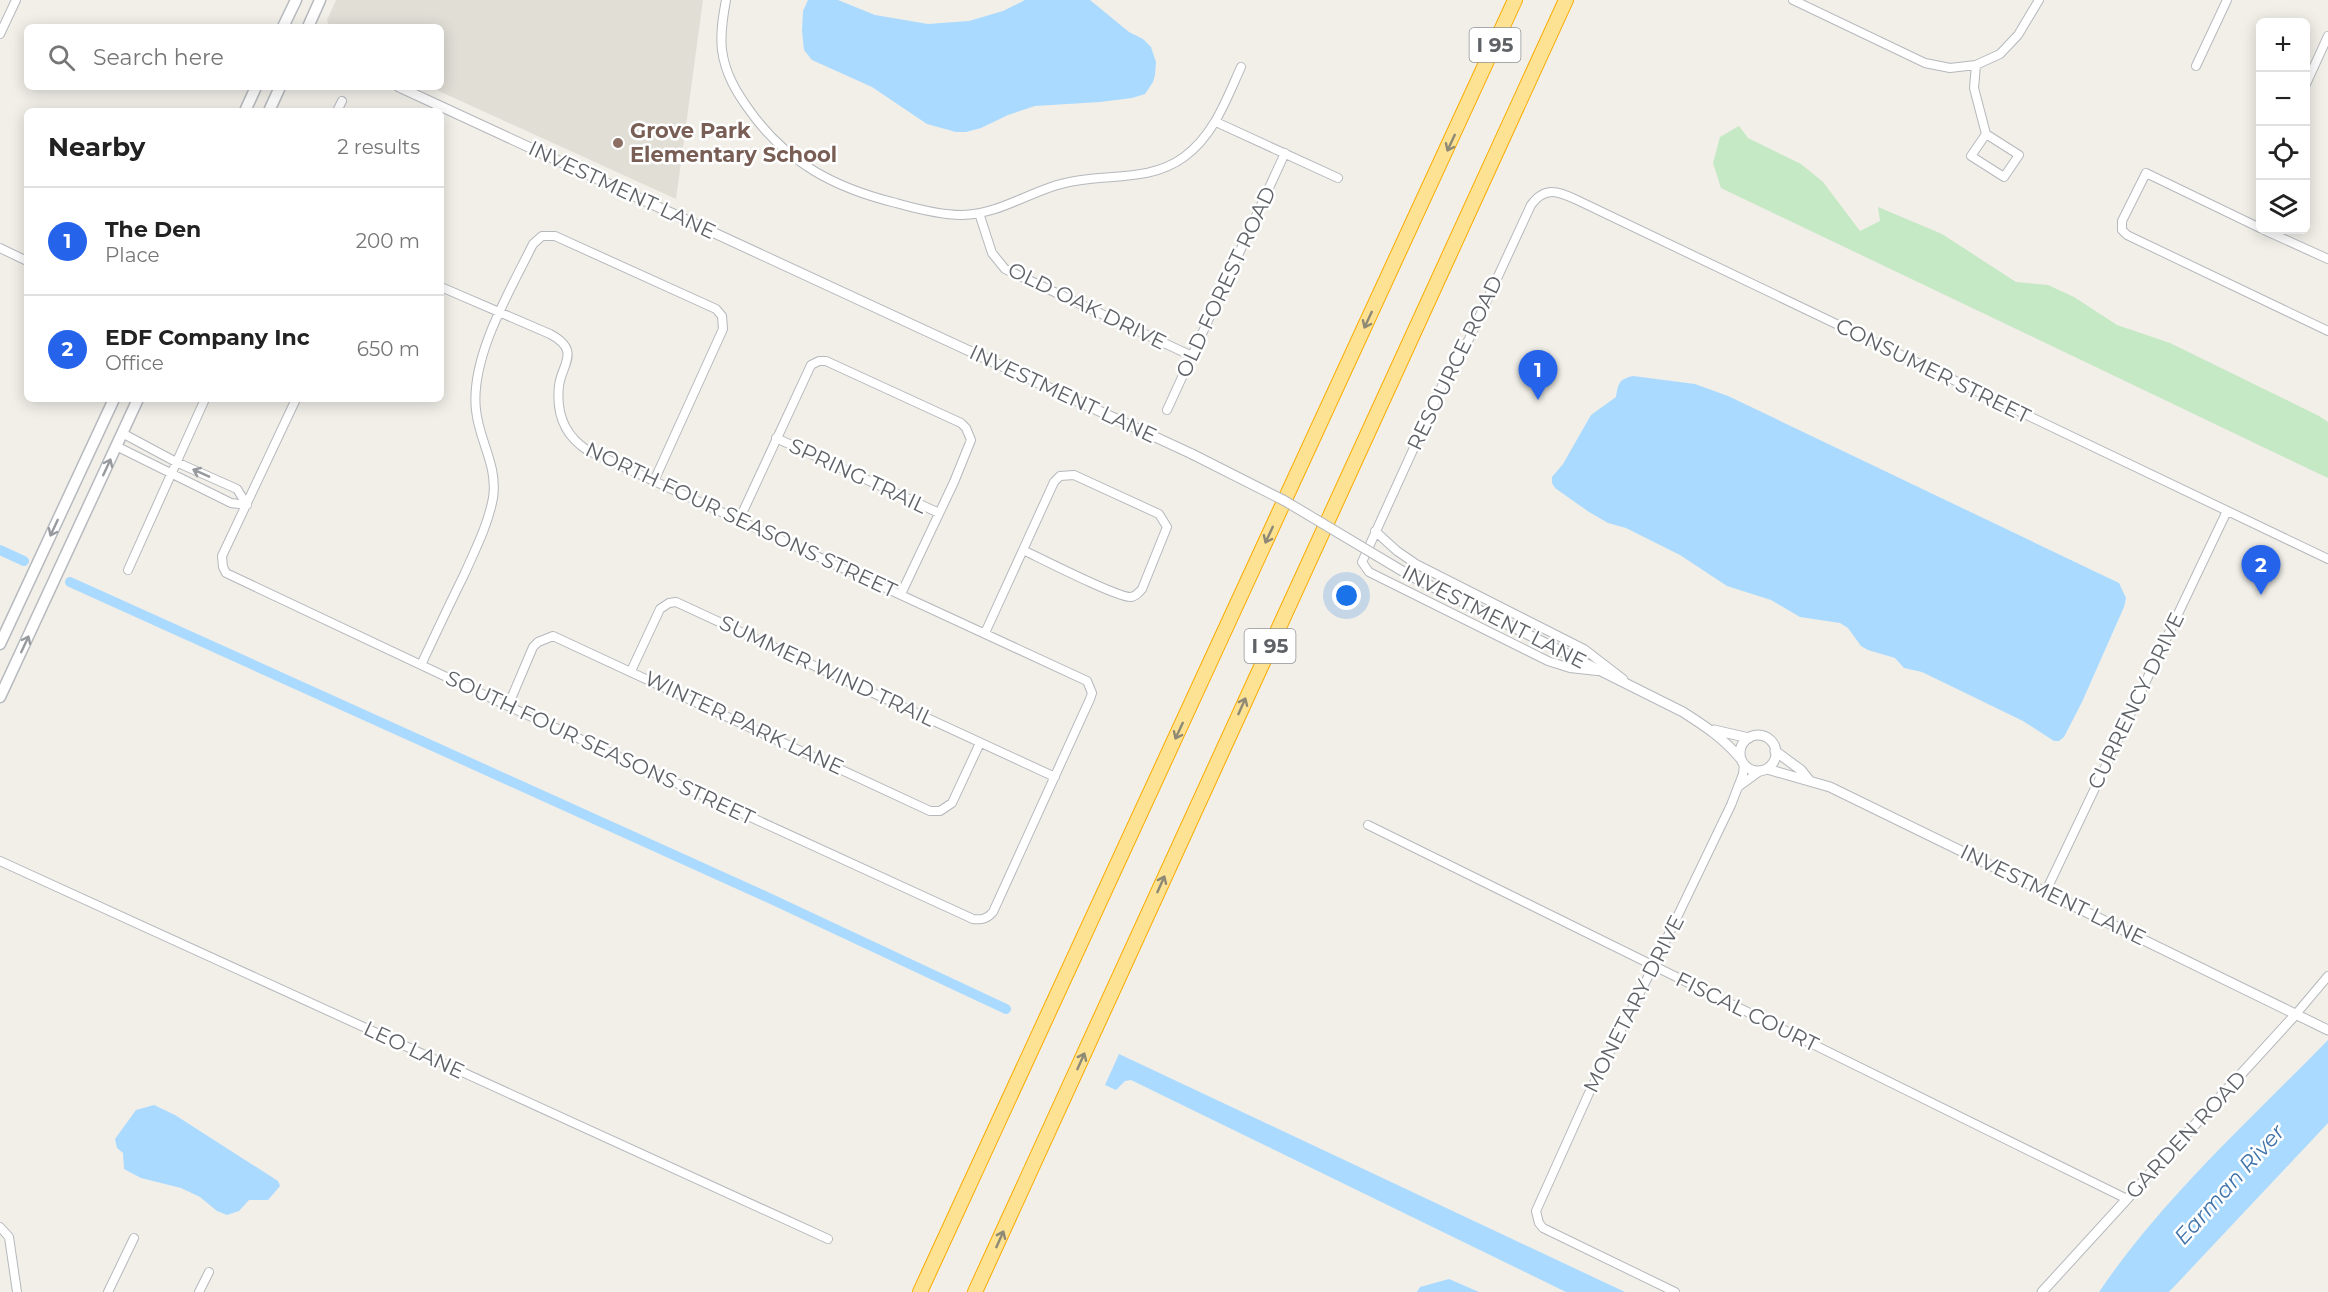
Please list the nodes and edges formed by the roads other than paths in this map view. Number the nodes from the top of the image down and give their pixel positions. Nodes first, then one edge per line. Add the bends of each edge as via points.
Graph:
1 (16, 0) edge
2 (296, 0) edge
3 (320, 0) edge
4 (726, 0) edge
5 (1515, 0) edge
6 (1566, 0) edge
7 (1793, 0) edge
8 (2039, 0) edge
9 (2227, 0) edge
10 (284, 24) edge
11 (309, 24) edge
12 (0, 34) edge
13 (2328, 36) edge
14 (1976, 65) junction
15 (2196, 66) dead end
16 (1241, 67) dead end
17 (2310, 75) edge
18 (255, 90) edge
19 (279, 90) edge
20 (405, 90) edge
21 (342, 101) dead end
22 (246, 108) edge
23 (270, 108) edge
24 (338, 108) edge
25 (1216, 122) junction
26 (1986, 134) junction
27 (1285, 153) junction
28 (1338, 178) dead end
29 (1537, 196) joint
30 (979, 213) junction
31 (2256, 226) edge
32 (2273, 234) edge
33 (0, 248) edge
34 (24, 260) edge
35 (2328, 260) edge
36 (444, 287) edge
37 (500, 311) junction
38 (2328, 331) edge
39 (1192, 356) junction
40 (113, 402) edge
41 (137, 402) edge
42 (204, 402) edge
43 (295, 402) edge
44 (1167, 410) dead end
45 (122, 433) junction
46 (776, 438) junction
47 (116, 446) junction
48 (177, 462) junction
49 (171, 474) junction
50 (654, 482) junction
51 (247, 505) junction
52 (2227, 511) junction
53 (939, 513) junction
54 (739, 520) junction
55 (1375, 531) junction
56 (1023, 550) junction
57 (2328, 559) edge
58 (128, 570) dead end
59 (901, 594) junction
60 (985, 633) junction
61 (0, 644) edge
62 (421, 665) junction
63 (630, 671) junction
64 (1604, 672) junction
65 (1633, 687) junction
66 (0, 697) edge
67 (508, 706) junction
68 (1712, 729) junction
69 (1749, 738) junction
70 (981, 742) junction
71 (1775, 751) junction
72 (1742, 761) junction
73 (1763, 770) junction
74 (1055, 777) junction
75 (1809, 780) junction
76 (1738, 787) junction
77 (1368, 825) dead end
78 (0, 861) edge
79 (2046, 891) junction
80 (1654, 965) junction
81 (2328, 976) edge
82 (2296, 1014) junction
83 (2328, 1030) edge
84 (2127, 1199) junction
85 (0, 1227) edge
86 (134, 1238) dead end
87 (828, 1239) dead end
88 (209, 1272) dead end
89 (17, 1292) edge
90 (108, 1292) edge
91 (200, 1292) edge
92 (920, 1292) edge
93 (975, 1292) edge
94 (1675, 1292) edge
95 (2043, 1292) edge

1 - 12 street
2 - 10 main road
3 - 11 main road
4 - 30 street via 722,49 730,79 760,126 786,153 824,177 873,197 945,214
5 -> 92 highway, I 95
93 -> 6 highway, I 95
7 - 14 street via 1925,63 1950,68
8 - 14 street via 2010,45
9 - 15 street
13 - 17 street
14 - 26 street via 1974,88
16 - 25 street
18 - 22 main road
19 - 23 main road
20 - 64 street, INVESTMENT LANE, bridge via 1192,454 1285,501 1409,576
21 - 24 street
25 - 27 street
25 - 30 street via 1194,149 1155,172 1060,184
26 - 26 street via 1971,156 2004,177 2019,155
27 - 28 street
27 - 39 street, OLD FOREST ROAD
29 - 52 street, CONSUMER STREET via 1551,191 1565,195
29 - 55 street, RESOURCE ROAD via 1469,339 1447,375
30 - 39 street, OLD OAK DRIVE via 992,253 1005,269
31 - 38 street via 2146,174 2122,221 2122,230 2127,235
32 - 35 street
33 - 34 street
36 - 37 street, NORTH FOUR SEASONS STREET
37 - 50 street, NORTH FOUR SEASONS STREET via 557,338 564,346 568,359 559,384 560,416 570,436 587,450
37 - 50 street via 533,244 548,234 716,309 722,316 723,329
37 - 62 street via 478,367 475,396 478,423 493,473 492,502 481,538
39 - 44 street, OLD FOREST ROAD
40 -> 61 main road
41 - 45 main road
42 - 48 street
43 - 51 street
45 - 47 main road
45 - 48 street
46 - 53 street, SPRING TRAIL
46 - 53 street via 808,370 819,361 899,393 961,423 970,433 971,440
46 - 54 street
47 - 49 street
66 -> 47 main road
48 - 49 street
51 -> 48 street via 237,489
49 - 51 street via 231,503
49 - 58 street
50 - 54 street, NORTH FOUR SEASONS STREET
51 - 62 street, SOUTH FOUR SEASONS STREET via 222,556 226,573
52 - 57 street, CONSUMER STREET
52 - 79 street, CURRENCY DRIVE
53 - 59 street
54 - 59 street, NORTH FOUR SEASONS STREET
55 - 64 street, RESOURCE ROAD via 1362,562 1369,573 1548,661
55 - 65 street via 1416,564 1584,649
56 - 56 street via 1054,482 1067,474 1159,514 1166,521 1142,588 1130,597
56 - 60 street
59 - 60 street, NORTH FOUR SEASONS STREET
60 - 74 street, NORTH FOUR SEASONS STREET via 1091,686 1090,699
62 - 67 street, SOUTH FOUR SEASONS STREET
63 - 67 street, WINTER PARK LANE via 560,638 546,637 533,647
63 - 70 street, SUMMER WIND TRAIL via 660,609 676,602
63 - 70 street, WINTER PARK LANE via 930,811 940,811 952,803
64 - 65 street, INVESTMENT LANE
65 - 68 street, INVESTMENT LANE
67 - 74 street, SOUTH FOUR SEASONS STREET via 973,919 983,920 993,912
68 - 69 street, INVESTMENT LANE
68 - 72 street, INVESTMENT LANE
69 - 71 street via 1765,737
69 - 72 street via 1741,747
70 - 74 street, SUMMER WIND TRAIL
71 - 73 street via 1774,761
71 - 75 street, INVESTMENT LANE
72 - 73 street via 1749,769
72 - 76 street, MONETARY DRIVE
73 - 75 street, INVESTMENT LANE
73 - 76 street
75 - 79 street, INVESTMENT LANE
76 - 80 street, MONETARY DRIVE
77 - 80 street, FISCAL COURT
78 - 87 street, LEO LANE
79 - 82 street, INVESTMENT LANE
80 - 84 street, FISCAL COURT
80 - 94 street, MONETARY DRIVE via 1537,1204 1536,1217 1543,1228
81 - 82 street, GARDEN ROAD
82 - 83 street, INVESTMENT LANE
82 - 84 street, GARDEN ROAD
84 - 95 street, GARDEN ROAD
85 - 89 street via 9,1237
86 - 90 street
88 - 91 street

